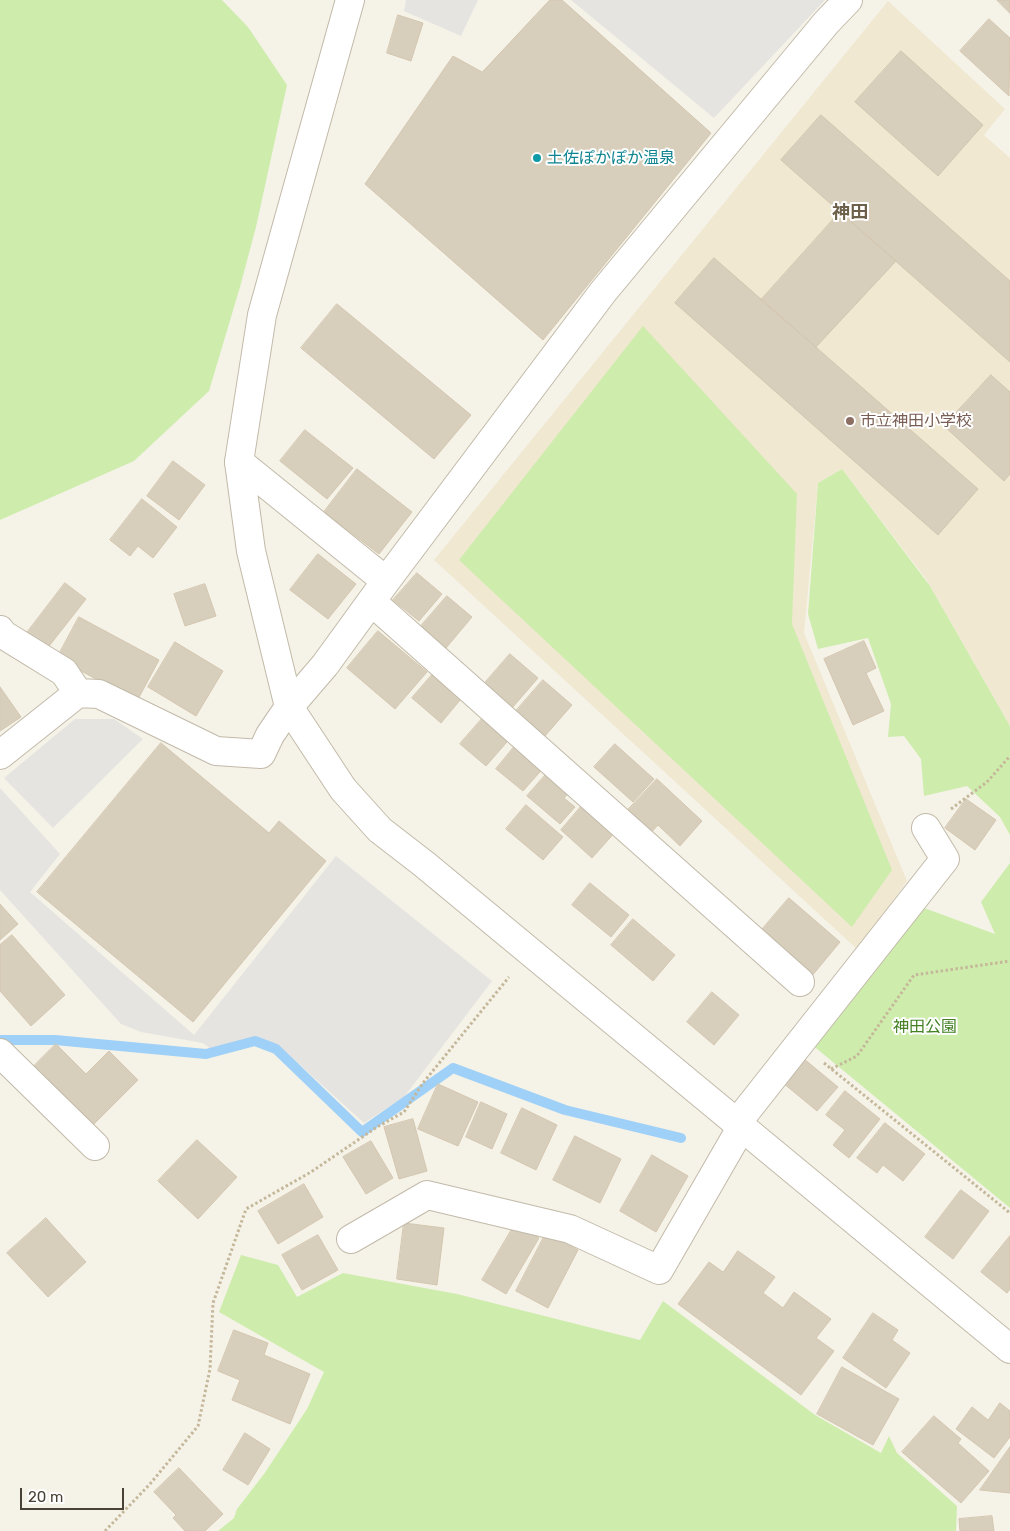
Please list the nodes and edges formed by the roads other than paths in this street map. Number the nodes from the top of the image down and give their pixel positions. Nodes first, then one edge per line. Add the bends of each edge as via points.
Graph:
1 (350, 0) edge
2 (848, 0) edge
3 (239, 462) junction
4 (379, 592) junction
5 (0, 630) edge
6 (78, 693) junction
7 (289, 707) junction
8 (0, 755) edge
9 (926, 828) road end
10 (800, 982) dead end
11 (2, 1055) edge
12 (739, 1126) junction
13 (95, 1146) dead end
14 (351, 1239) dead end
15 (1010, 1349) edge

1 - 3 street via 262,316
2 - 4 street via 603,292
3 - 4 street
3 - 7 street via 251,551
4 - 7 street
4 - 10 street
5 - 6 street via 64,672
6 - 7 street via 99,694 216,751 261,754
6 - 8 street
7 - 12 street via 342,789 380,830
9 - 12 street via 944,859 799,1043
11 - 13 street
12 - 14 street via 659,1270 570,1229 427,1195
12 - 15 street

